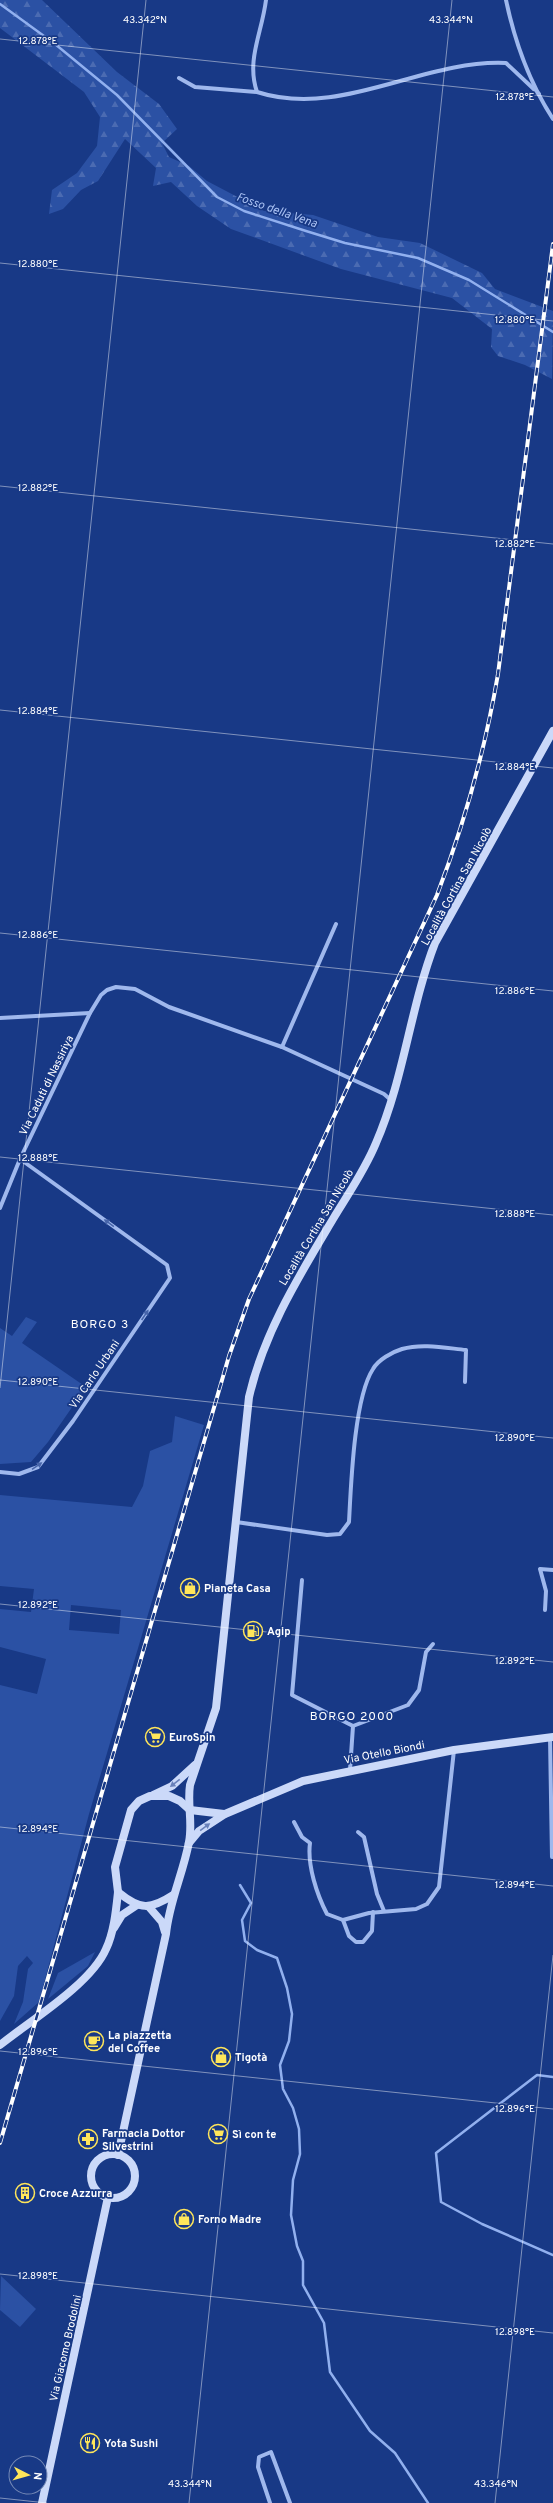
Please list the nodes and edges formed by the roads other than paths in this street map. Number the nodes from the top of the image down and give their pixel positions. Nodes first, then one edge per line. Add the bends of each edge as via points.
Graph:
1 (266, 0) edge
2 (506, 0) edge
3 (179, 78) dead end
4 (257, 92) junction
5 (539, 94) junction
6 (553, 119) edge
7 (553, 731) edge
8 (336, 924) dead end
9 (90, 1013) junction
10 (0, 1018) edge
11 (282, 1047) junction
12 (392, 1101) junction
13 (20, 1159) junction
14 (0, 1208) edge
15 (465, 1382) dead end
16 (0, 1472) edge
17 (236, 1522) junction
18 (553, 1570) edge
19 (302, 1580) dead end
20 (544, 1610) dead end
21 (433, 1644) dead end
22 (353, 1726) junction
23 (552, 1737) edge
24 (454, 1750) junction
25 (196, 1764) junction
26 (350, 1770) junction
27 (150, 1796) junction
28 (190, 1810) junction
29 (225, 1814) junction
30 (294, 1822) dead end
31 (358, 1832) dead end
32 (189, 1844) junction
33 (552, 1857) dead end
34 (118, 1892) junction
35 (173, 1895) junction
36 (137, 1905) junction
37 (149, 1907) junction
38 (384, 1911) junction
39 (373, 1912) junction
40 (343, 1920) junction
41 (111, 1932) junction
42 (166, 1934) junction
43 (0, 2044) edge
44 (118, 2155) junction
45 (108, 2198) junction
46 (42, 2503) edge
47 (270, 2503) edge
48 (290, 2503) edge

1 - 4 street via 252,61 252,76
2 - 5 street via 513,35
3 - 4 street via 195,87
4 - 5 street via 275,98 330,98 454,67 490,62 506,63
5 - 6 street
7 - 12 main road, Località Cortina San Nicolò via 435,943 421,982
8 - 11 street
9 - 10 street
9 - 11 street, Via Caduti di Nassiriya via 101,996 116,987 126,986 169,1007
9 - 13 street, Via Caduti di Nassiriya
11 - 12 street, Via Caduti di Nassiriya via 384,1094
12 - 17 main road, Località Cortina San Nicolò via 363,1170 281,1309 257,1365 249,1397
13 - 14 street, Via Caduti di Nassiriya
16 -> 13 street, Via Carlo Urbani via 20,1474 38,1467 68,1428 170,1278 167,1265
15 - 17 street via 466,1350 420,1347 403,1349 388,1356 373,1368 360,1400 349,1522 340,1534 327,1535
17 - 25 main road, Località Cortina San Nicolò via 216,1708
18 - 20 street via 540,1569 546,1591
19 - 22 street via 292,1695
21 - 22 street via 426,1652 419,1690 408,1705
22 - 26 street
23 - 24 main road, Via Otello Biondi
23 - 33 street
24 - 26 main road, Via Otello Biondi
24 - 38 street via 439,1887 427,1904 416,1909
25 -> 27 main road, Località Cortina San Nicolò via 172,1786
25 - 28 main road, Località Cortina San Nicolò via 188,1797
26 - 29 main road, Via Otello Biondi via 303,1781
27 - 28 main road via 169,1796
27 - 34 main road via 130,1810 115,1867
28 - 29 main road, Via Otello Biondi
28 - 32 main road
32 -> 29 main road, Via Otello Biondi via 199,1831
30 - 40 street via 302,1837 310,1843 309,1853 321,1903 327,1914
31 - 38 street via 364,1837
32 - 35 main road
34 - 36 main road
34 - 41 main road
35 - 37 main road via 158,1905
35 - 42 main road
36 - 37 main road
36 - 41 main road via 122,1915
37 - 42 main road via 162,1922
38 - 39 street
39 - 40 street
39 - 40 street via 372,1931 363,1942 356,1942 350,1936
41 - 43 main road via 106,1949 97,1965 56,2002
42 - 44 main road
44 - 45 main road via 133,2168 134,2182 126,2194
44 - 45 main road via 105,2156 92,2170 96,2190
45 - 46 main road, Via Giacomo Brodolini
47 - 48 street via 258,2467 259,2457 271,2452

